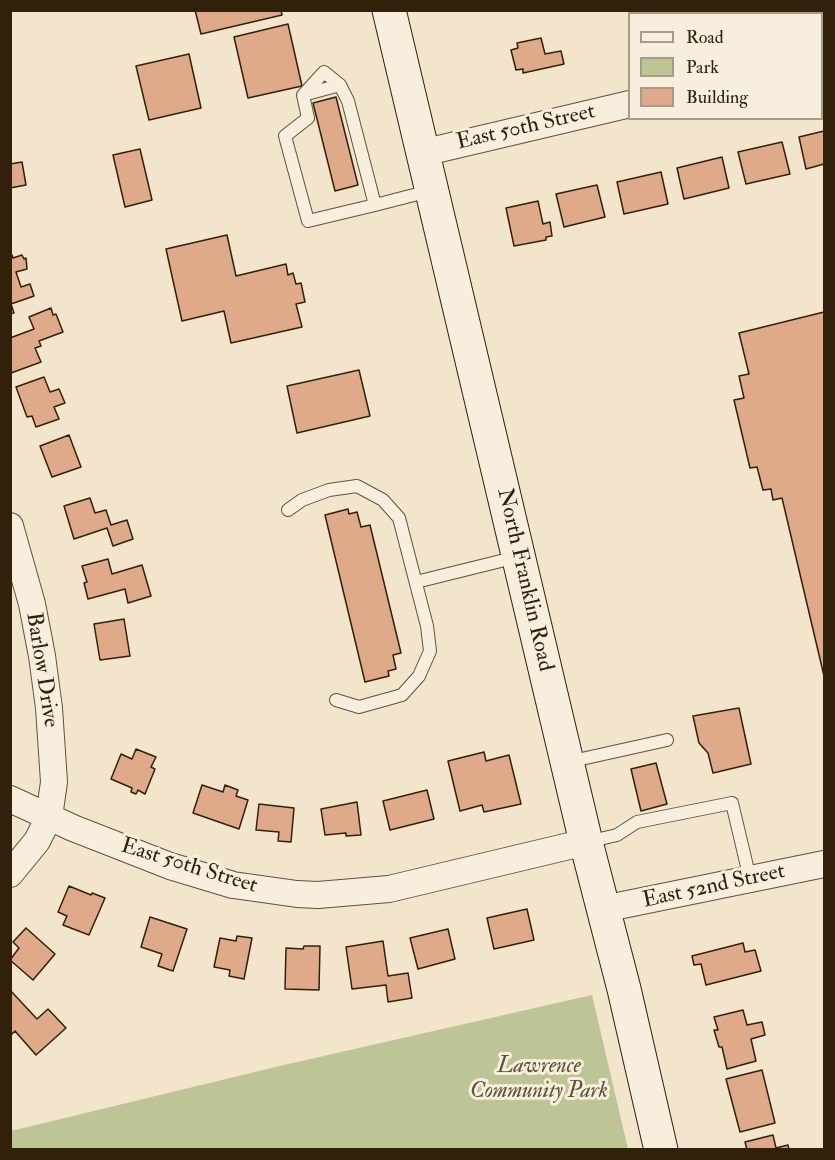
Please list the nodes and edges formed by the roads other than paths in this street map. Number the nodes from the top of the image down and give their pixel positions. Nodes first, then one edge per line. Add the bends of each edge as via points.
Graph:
1 (389, 10) edge
2 (628, 104) edge
3 (422, 153) junction
4 (431, 191) junction
5 (375, 205) junction
6 (288, 510) dead end
7 (10, 526) edge
8 (518, 557) junction
9 (416, 582) junction
10 (336, 700) dead end
11 (667, 740) dead end
12 (567, 763) junction
13 (10, 799) edge
14 (49, 817) junction
15 (586, 842) junction
16 (825, 864) edge
17 (10, 874) edge
18 (750, 879) junction
19 (603, 909) junction
20 (661, 1149) edge

1 - 3 main road, North Franklin Road
2 - 3 street, East 50th Street
3 - 4 main road, North Franklin Road
4 - 5 lane
4 - 8 main road, North Franklin Road
5 - 5 lane via 308,221 285,136 308,118 303,95 340,85 348,101
6 - 9 lane via 329,490 357,486 383,500 399,518
7 - 14 street, Barlow Drive via 34,614 49,708 54,782
8 - 9 lane
8 - 12 main road, North Franklin Road
9 - 10 lane via 430,651 420,676 402,695 359,707
11 - 12 lane
12 - 15 main road, North Franklin Road
13 - 14 street, East 50th Street
14 - 15 street, East 50th Street via 170,866 232,885 297,894 389,889
14 - 17 street, Barlow Drive via 37,841
15 - 18 lane via 617,835 637,822 732,803
15 - 19 main road, North Franklin Road
16 - 18 street, East 52nd Street
18 - 19 street, East 52nd Street
19 - 20 main road, North Franklin Road

